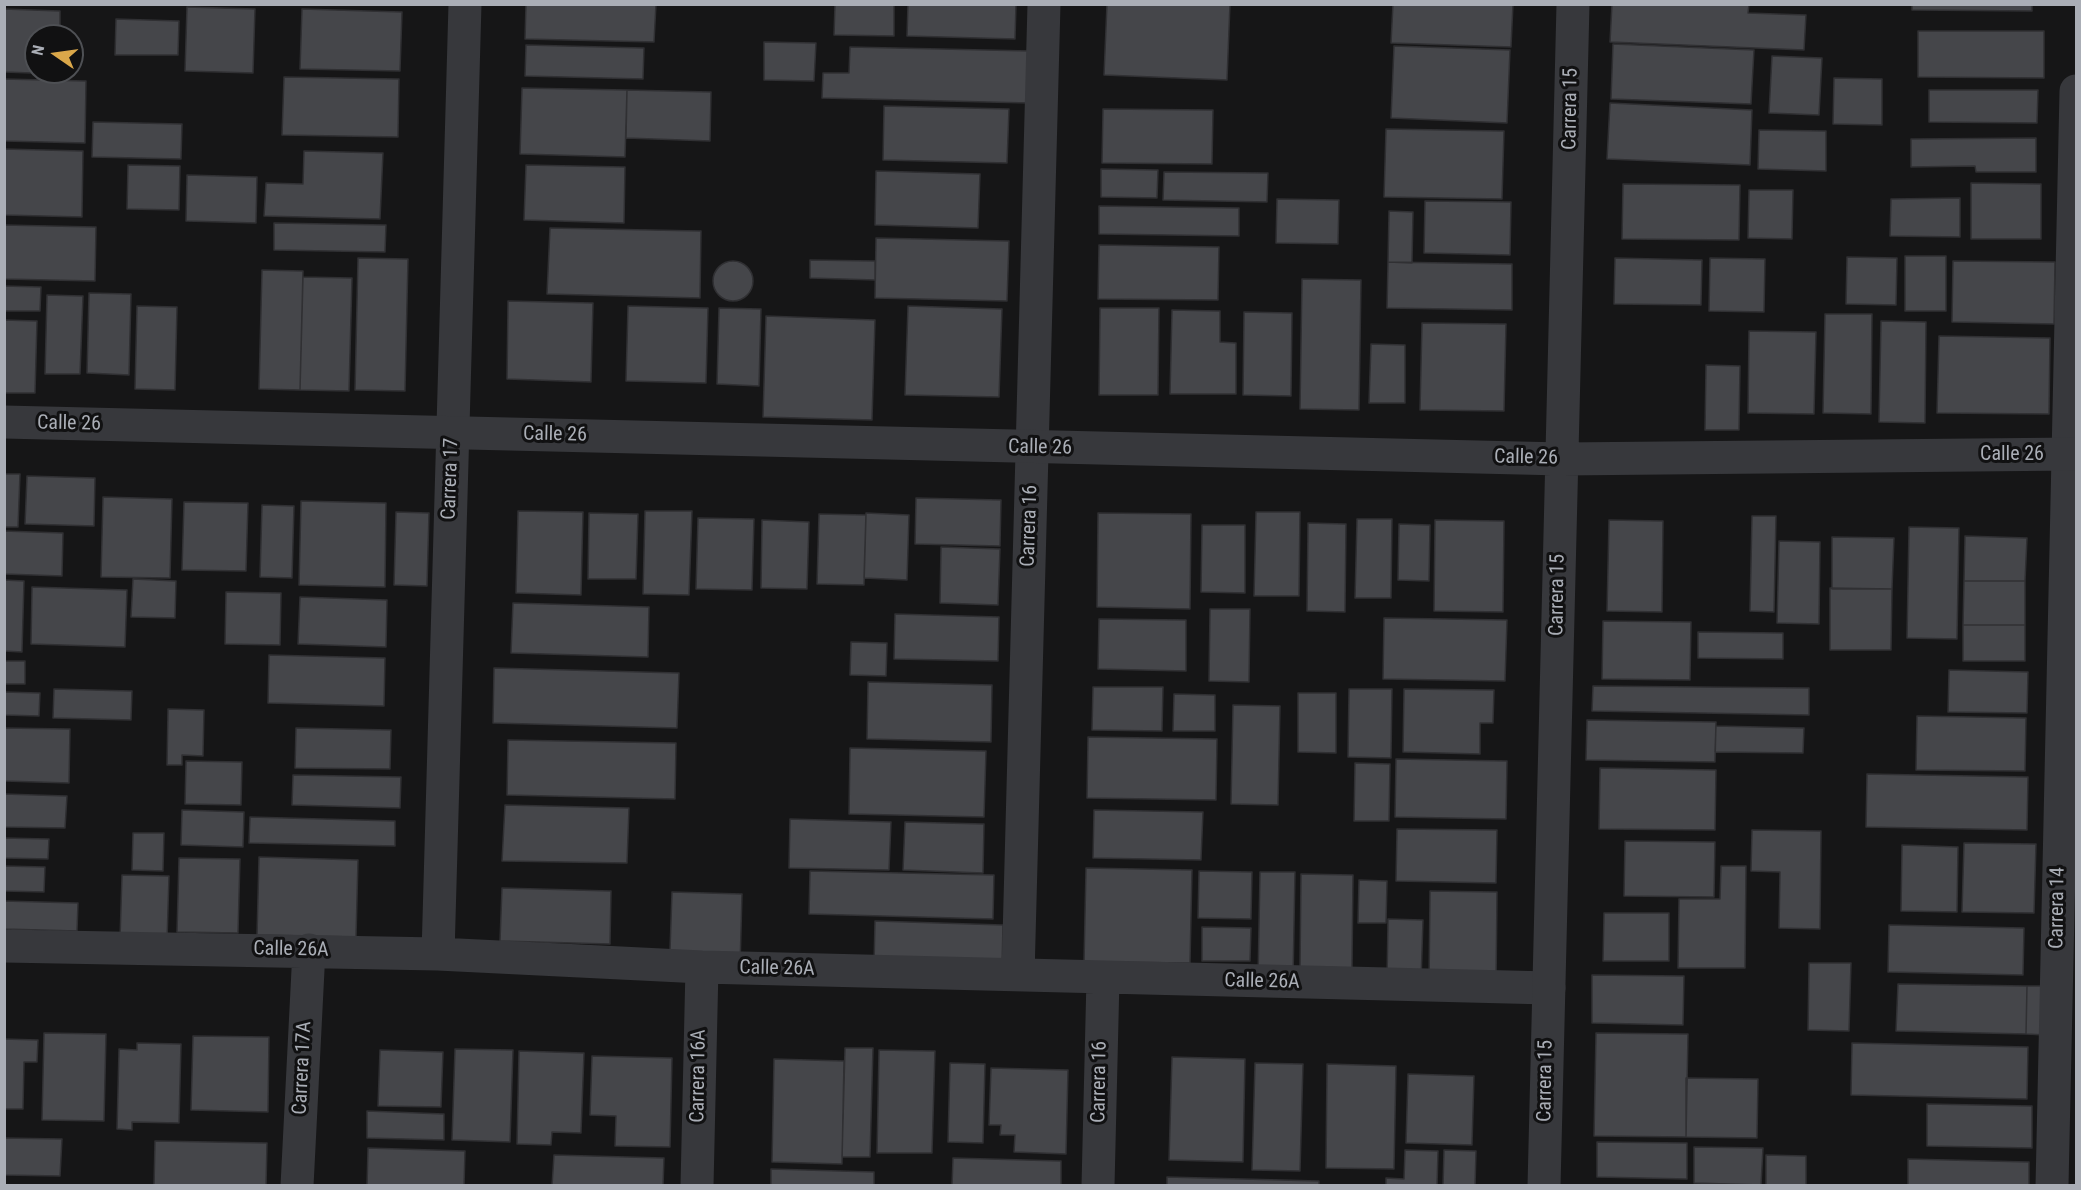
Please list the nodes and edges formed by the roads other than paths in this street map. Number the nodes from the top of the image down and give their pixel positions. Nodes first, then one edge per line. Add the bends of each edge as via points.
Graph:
1 (465, 4) edge
2 (1044, 4) edge
3 (1573, 4) edge
4 (2076, 91) edge
5 (4, 422) edge
6 (453, 433) junction
7 (1032, 447) junction
8 (2073, 454) edge
9 (1562, 459) junction
10 (4, 946) edge
11 (309, 950) junction
12 (438, 954) junction
13 (702, 967) junction
14 (1018, 975) junction
15 (1103, 978) junction
16 (1549, 988) junction
17 (297, 1185) edge
18 (697, 1185) edge
19 (1098, 1185) edge
20 (1544, 1185) edge
21 (2052, 1185) edge

1 - 6 street, Carrera 17
2 - 7 street, Carrera 16
3 - 9 street, Carrera 15
4 - 8 street, Carrera 14
5 - 6 street, Calle 26
6 - 7 street, Calle 26
6 - 12 street, Carrera 17
7 - 9 street, Calle 26
7 - 14 street, Carrera 16
8 - 9 street, Calle 26
8 - 21 street, Carrera 14
9 - 16 street, Carrera 15
10 - 11 street, Calle 26A
11 - 12 street, Calle 26A
11 - 17 street, Carrera 17A
12 - 13 street, Calle 26A
13 - 14 street, Calle 26A
13 - 18 street, Carrera 16A
14 - 15 street, Calle 26A
15 - 16 street, Calle 26A
15 - 19 street, Carrera 16
16 - 20 street, Carrera 15

